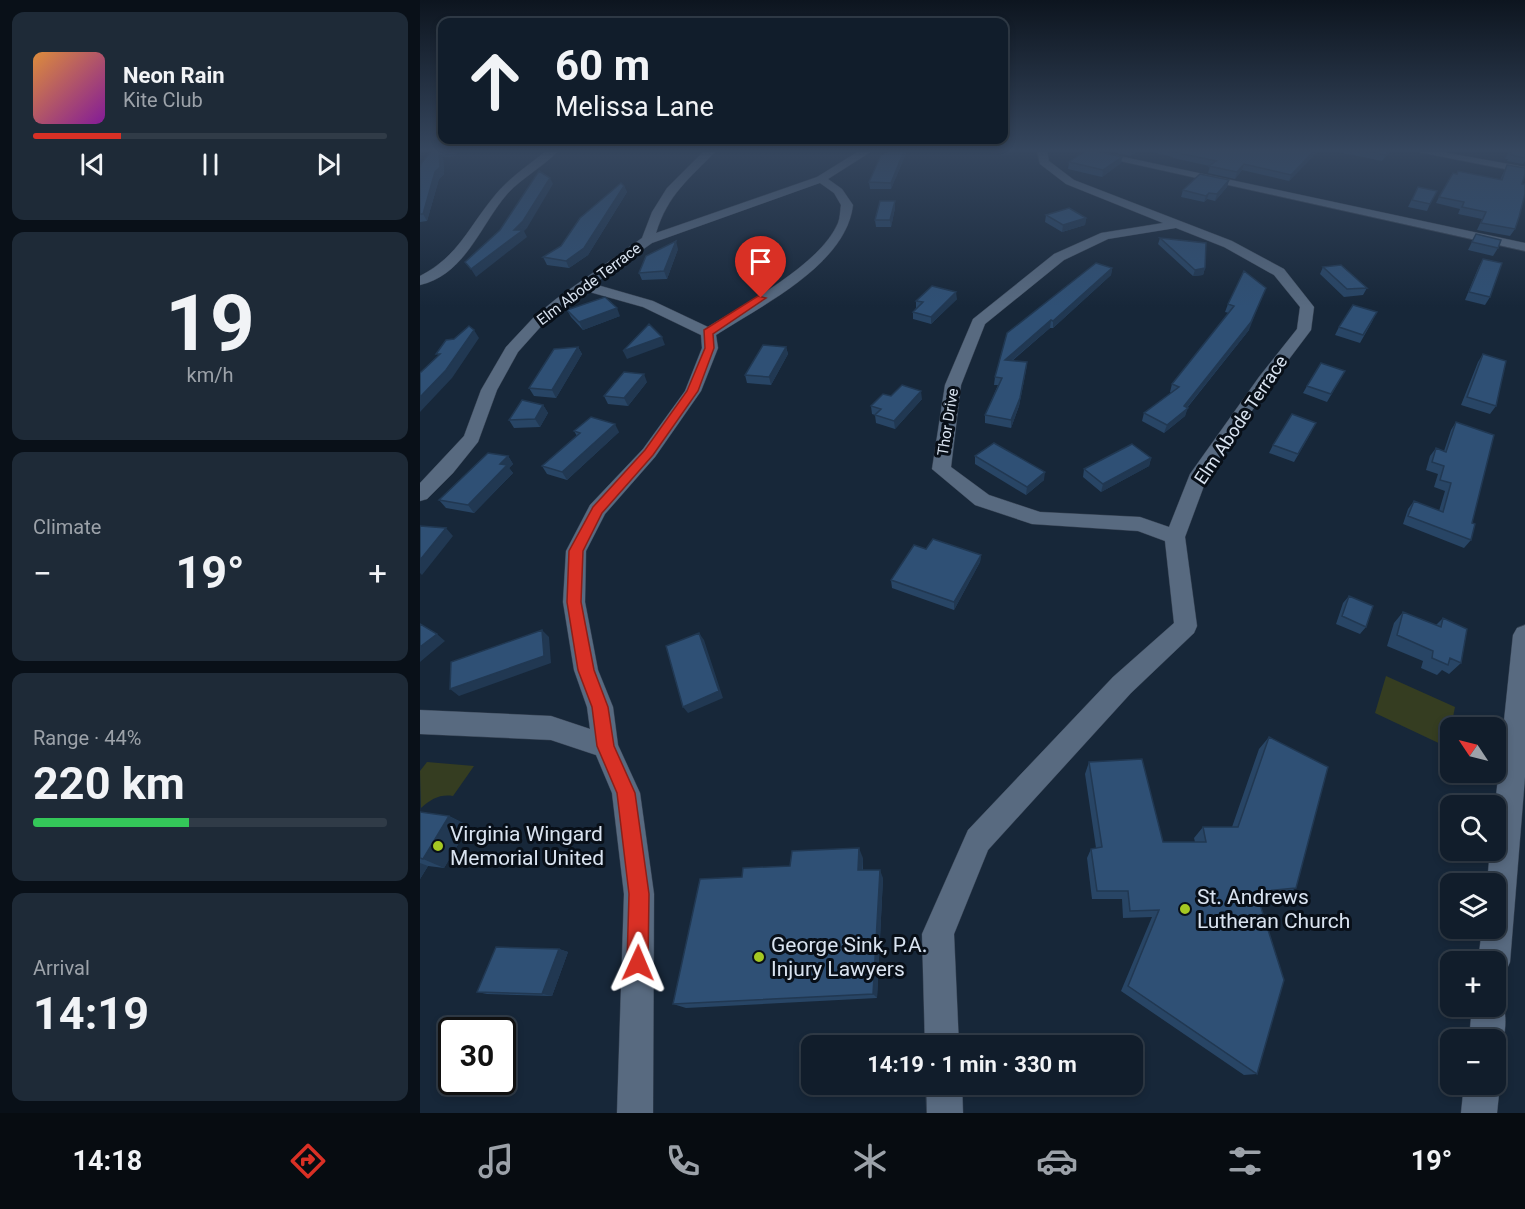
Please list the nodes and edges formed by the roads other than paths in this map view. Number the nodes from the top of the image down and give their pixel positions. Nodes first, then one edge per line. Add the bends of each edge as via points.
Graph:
1 (496, 203) edge
2 (663, 203) edge
3 (753, 203) edge
4 (846, 203) edge
5 (1123, 203) edge
6 (1321, 203) edge
7 (1179, 224) junction
8 (648, 240) junction
9 (1525, 247) edge
10 (420, 281) edge
11 (584, 286) junction
12 (708, 333) junction
13 (420, 494) edge
14 (1175, 537) junction
15 (1525, 635) edge
16 (1524, 675) edge
17 (420, 722) edge
18 (605, 746) junction
19 (1495, 951) edge
20 (942, 1035) edge
21 (944, 1095) edge
22 (1481, 1095) edge
23 (635, 1113) edge
24 (945, 1113) edge
25 (1479, 1113) edge

1 - 10 street via 455,261
2 - 8 street
3 - 8 street, Elm Abode Terrace
4 - 12 street via 844,224 830,245 779,287
5 - 7 street, Elm Abode Terrace
6 - 9 street
7 - 14 street, Elm Abode Terrace via 1228,244 1278,272 1307,307 1304,330 1199,474
7 - 14 street, Thor Drive via 1105,236 1059,257 978,322 953,385 941,469 982,500 1039,519 1140,524
8 - 11 street, Elm Abode Terrace
11 - 12 street via 641,299
11 - 13 street, Elm Abode Terrace via 539,320 511,350 489,390 472,438
12 - 18 street via 710,348 693,391 649,453 597,510 576,551 574,602 586,670 600,707
14 - 20 street, Elm Abode Terrace via 1186,626 1117,691 978,840 938,934
15 - 16 street
16 - 19 street
17 - 18 street via 551,728
18 - 23 street via 626,793 639,894
21 - 24 street
22 - 25 street

